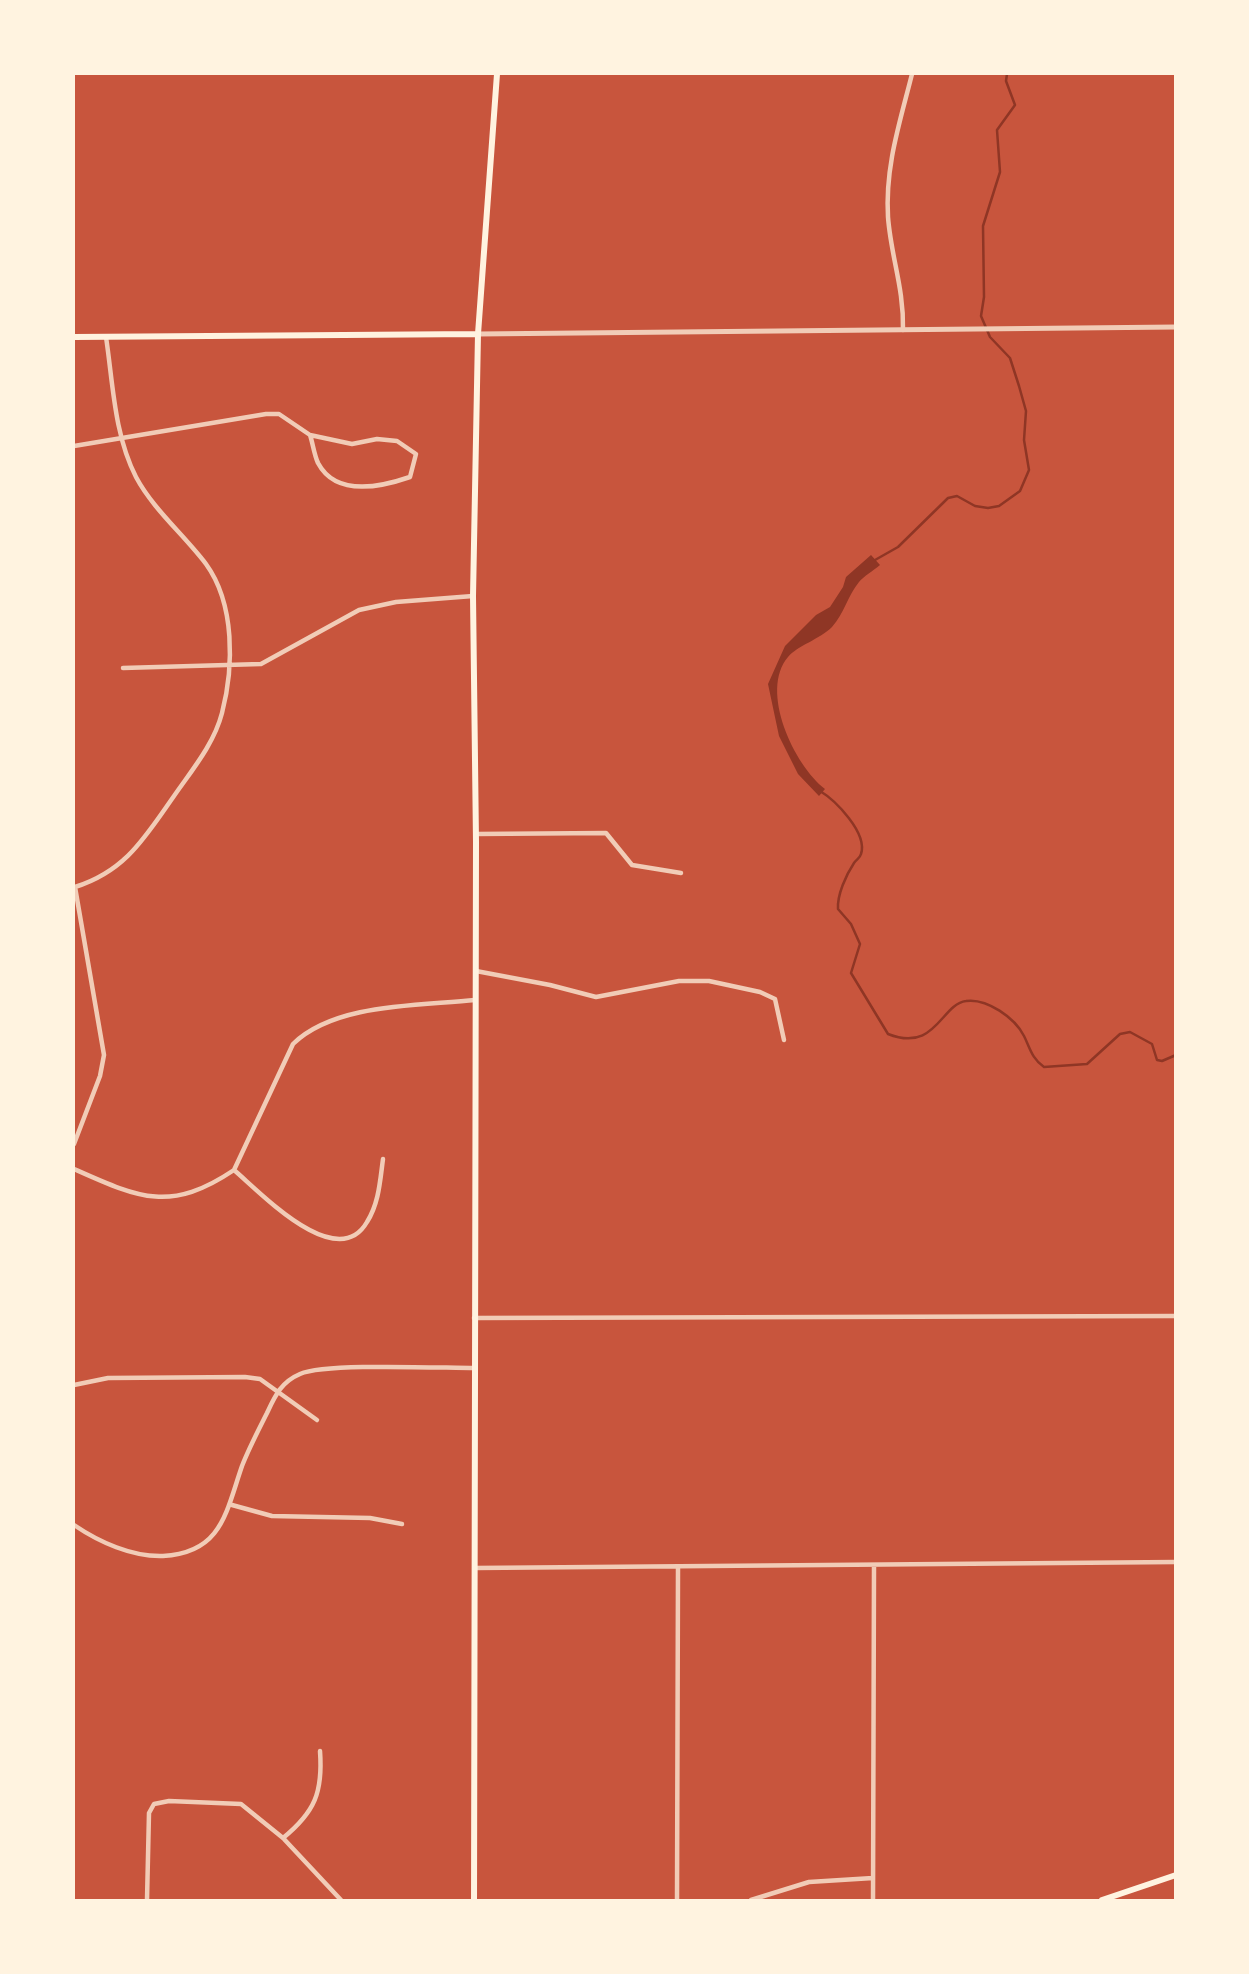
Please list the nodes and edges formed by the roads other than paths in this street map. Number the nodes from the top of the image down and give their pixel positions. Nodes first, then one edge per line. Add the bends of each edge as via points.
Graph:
1 (497, 74) edge
2 (912, 74) edge
3 (1175, 327) edge
4 (904, 330) junction
5 (478, 334) junction
6 (74, 337) edge
7 (106, 337) junction
8 (310, 435) junction
9 (121, 438) junction
10 (74, 446) edge
11 (473, 596) junction
12 (229, 665) junction
13 (123, 667) dead end
14 (476, 834) junction
15 (681, 873) dead end
16 (74, 886) edge
17 (475, 971) junction
18 (475, 1000) junction
19 (784, 1040) dead end
20 (74, 1144) edge
21 (383, 1159) dead end
22 (74, 1169) edge
23 (234, 1170) junction
24 (1175, 1316) edge
25 (474, 1318) junction
26 (474, 1368) junction
27 (74, 1385) edge
28 (277, 1390) junction
29 (317, 1420) dead end
30 (232, 1505) junction
31 (402, 1524) dead end
32 (74, 1525) edge
33 (1175, 1562) edge
34 (874, 1565) junction
35 (678, 1567) junction
36 (474, 1569) junction
37 (320, 1751) dead end
38 (283, 1838) junction
39 (1175, 1875) edge
40 (873, 1878) junction
41 (147, 1900) edge
42 (341, 1900) edge
43 (474, 1900) edge
44 (677, 1900) edge
45 (751, 1900) edge
46 (873, 1900) edge
47 (1102, 1900) edge

1 - 5 main road
2 - 4 street via 888,173 890,236 904,299
3 - 4 street
4 - 5 street
5 - 7 main road
5 - 11 main road
6 - 7 main road
7 - 9 street
8 - 8 street via 319,464 334,481 383,486 410,477 416,454 397,441 352,444
8 - 9 street via 279,414 266,414
9 - 10 street
9 - 12 street via 136,477 220,588
11 - 12 street via 396,601 359,610 261,664
11 - 14 main road
12 - 13 street
12 - 16 street via 222,714 206,750 137,848 118,867
14 - 15 street via 606,833 632,865
14 - 17 main road
16 - 20 street via 103,1055 100,1076
17 - 18 main road
17 - 19 street via 596,997 679,981 709,981 761,992 775,999
18 - 23 street via 351,1014 306,1031 293,1044
18 - 25 main road
21 - 23 street via 377,1201 366,1225 350,1237 327,1240 291,1219
22 - 23 street via 145,1197 172,1197 206,1189
24 - 25 street
25 - 26 main road
26 - 28 street via 316,1371 301,1373
26 - 36 main road
27 - 28 street via 108,1378 245,1377
28 - 29 street
28 - 30 street via 246,1455
30 - 31 street via 272,1516 370,1518
30 - 32 street via 215,1535 184,1555 127,1550
33 - 34 street
34 - 35 street
34 - 40 street
35 - 36 street
35 - 44 street
36 - 43 main road
37 - 38 street via 312,1810
38 - 41 street via 241,1804 154,1804 148,1822
38 - 42 street
39 - 47 main road
40 - 45 street via 809,1882
40 - 46 street

